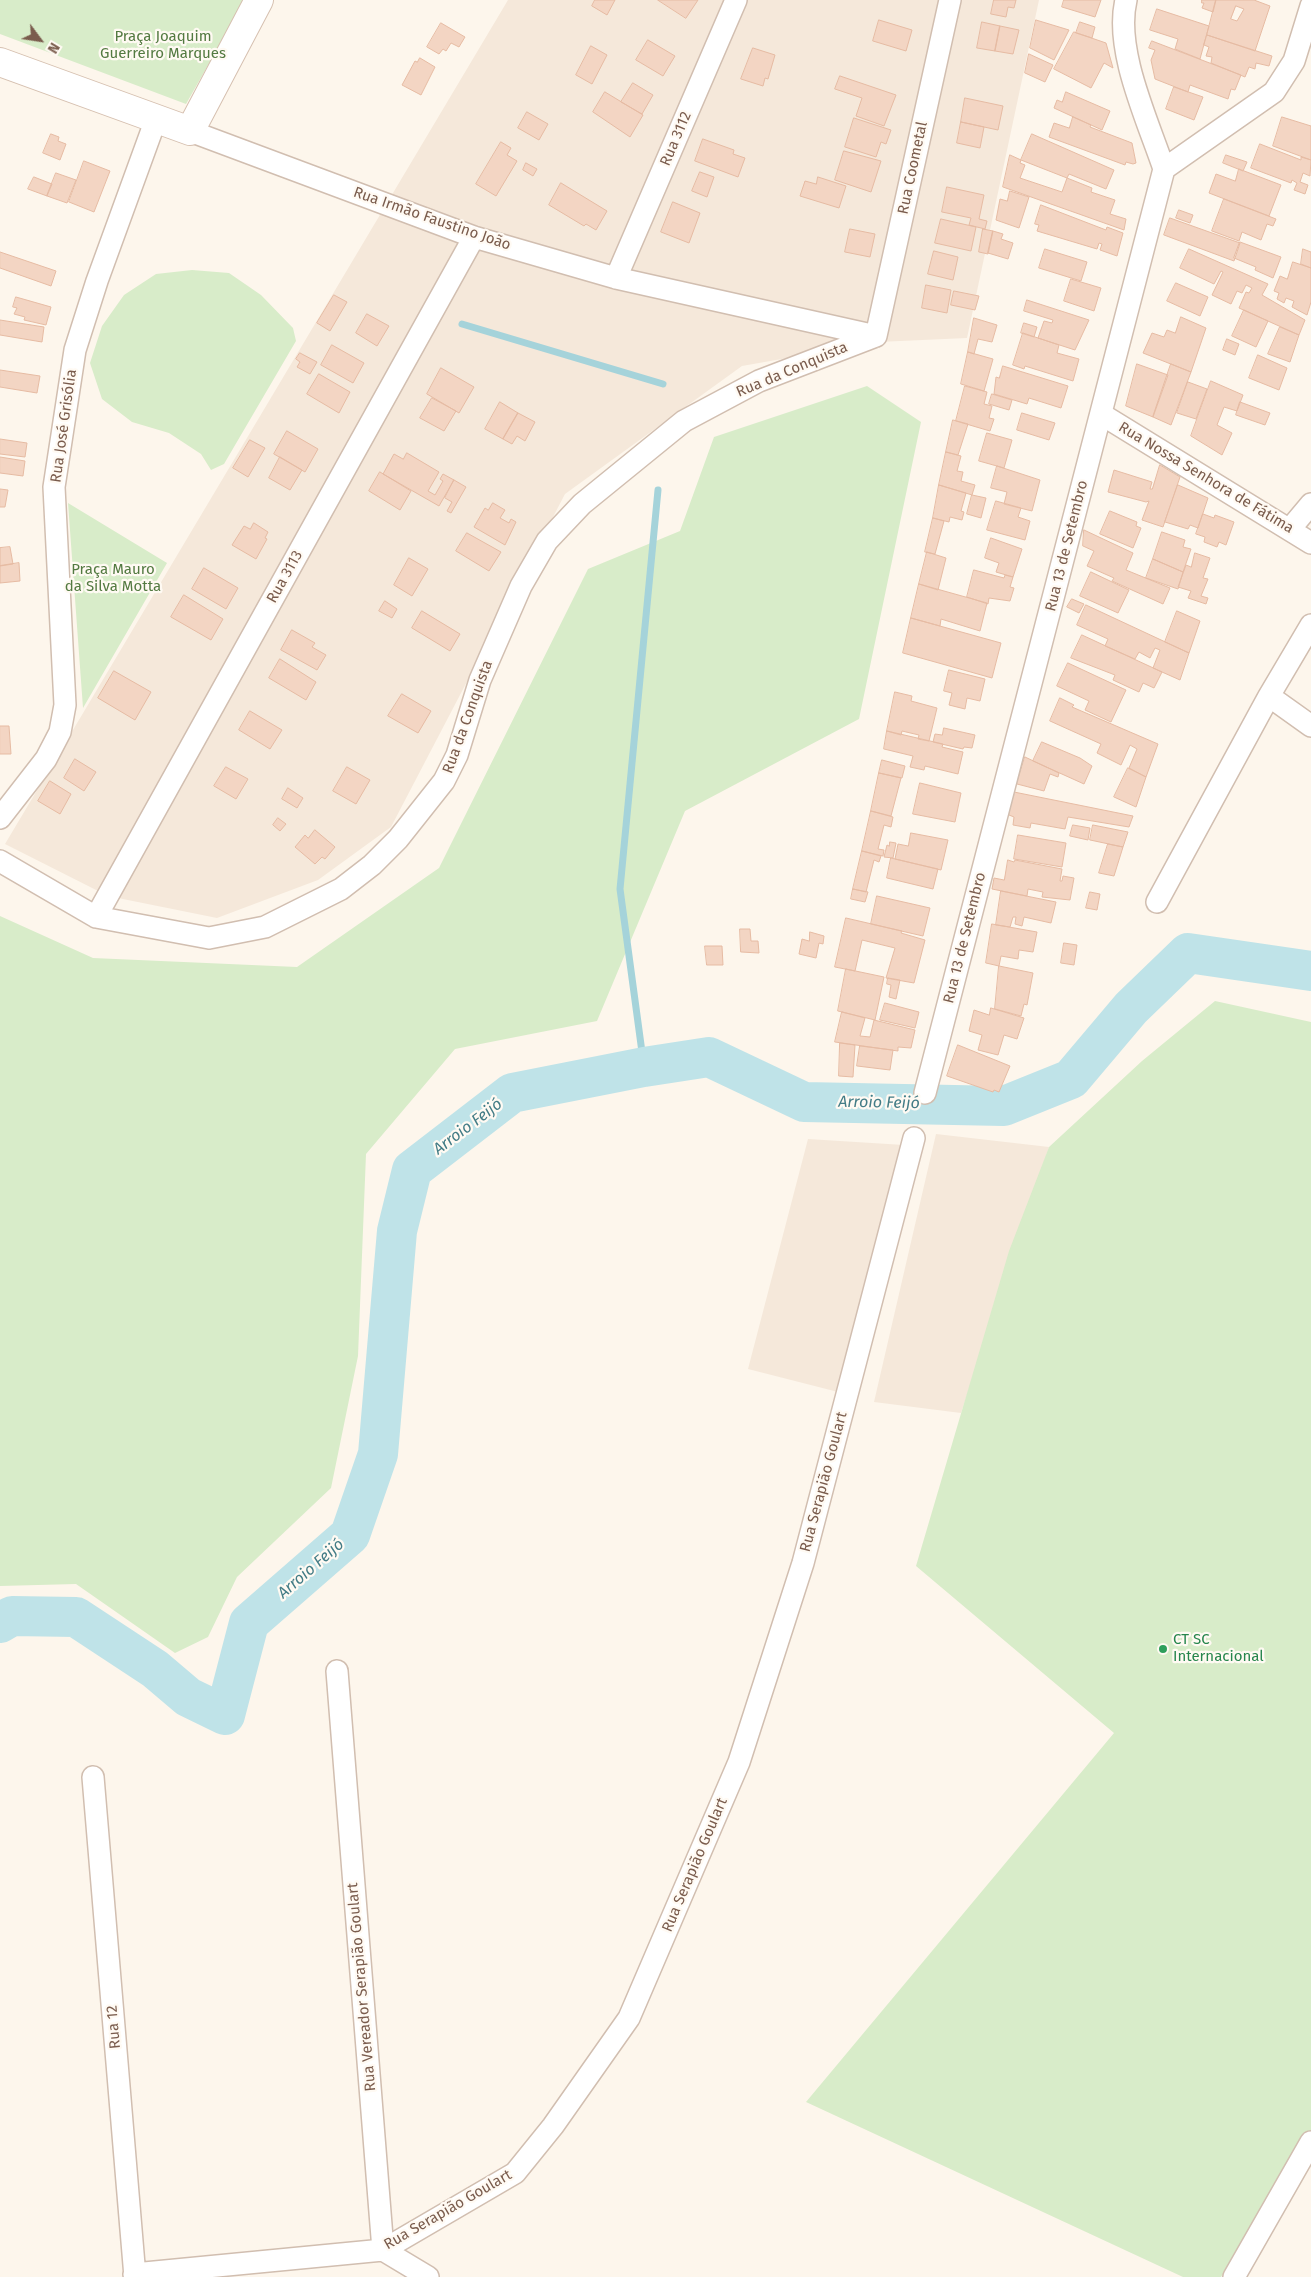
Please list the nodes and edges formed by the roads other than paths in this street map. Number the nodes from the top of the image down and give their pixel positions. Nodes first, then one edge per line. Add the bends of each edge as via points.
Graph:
1 (259, 0) edge
2 (736, 0) edge
3 (950, 0) edge
4 (1126, 0) edge
5 (1311, 6) edge
6 (0, 62) edge
7 (156, 119) junction
8 (190, 131) junction
9 (1164, 170) junction
10 (474, 237) junction
11 (616, 278) junction
12 (876, 336) junction
13 (1101, 414) junction
14 (1311, 504) edge
15 (1290, 530) junction
16 (1311, 543) edge
17 (1311, 625) edge
18 (1269, 696) junction
19 (1311, 726) edge
20 (0, 818) edge
21 (0, 861) edge
22 (1157, 902) dead end
23 (96, 917) junction
24 (925, 1093) dead end
25 (914, 1138) dead end
26 (337, 1671) dead end
27 (93, 1777) dead end
28 (1311, 2142) edge
29 (383, 2250) junction
30 (134, 2275) edge
31 (428, 2277) edge
32 (1234, 2277) edge

1 - 8 street
2 - 11 street, Rua 3112
3 - 12 street, Rua Coometal
4 - 9 street via 1123,13 1126,53
5 - 9 street via 1294,60 1274,92
6 - 7 street, Rua Irmão Faustino João
7 - 8 street, Rua Irmão Faustino João
7 - 20 street, Rua José Grisólia via 75,350 54,486 66,705 60,732 46,758
8 - 10 street, Rua Irmão Faustino João
9 - 13 street, Rua 13 de Setembro
10 - 11 street, Rua Irmão Faustino João
10 - 23 street, Rua 3113
11 - 12 street, Rua Irmão Faustino João
12 - 23 street, Rua da Conquista via 759,381 684,421 582,504 547,541 521,586 480,680 460,746 444,781 398,839 341,889 265,927 209,938
13 - 15 street, Rua Nossa Senhora de Fátima
13 - 24 street, Rua 13 de Setembro
14 - 15 street
15 - 16 street, Rua Nossa Senhora de Fátima
17 - 18 street
18 - 19 street
18 - 22 street
21 - 23 street, Rua da Conquista
25 - 29 street, Rua Serapião Goulart via 803,1563 739,1762 629,2018 553,2126 515,2173
26 - 29 street, Rua Vereador Serapião Goulart
27 - 30 street, Rua 12
28 - 32 street
29 - 30 street, Rua Serapião Goulart
29 - 31 street

